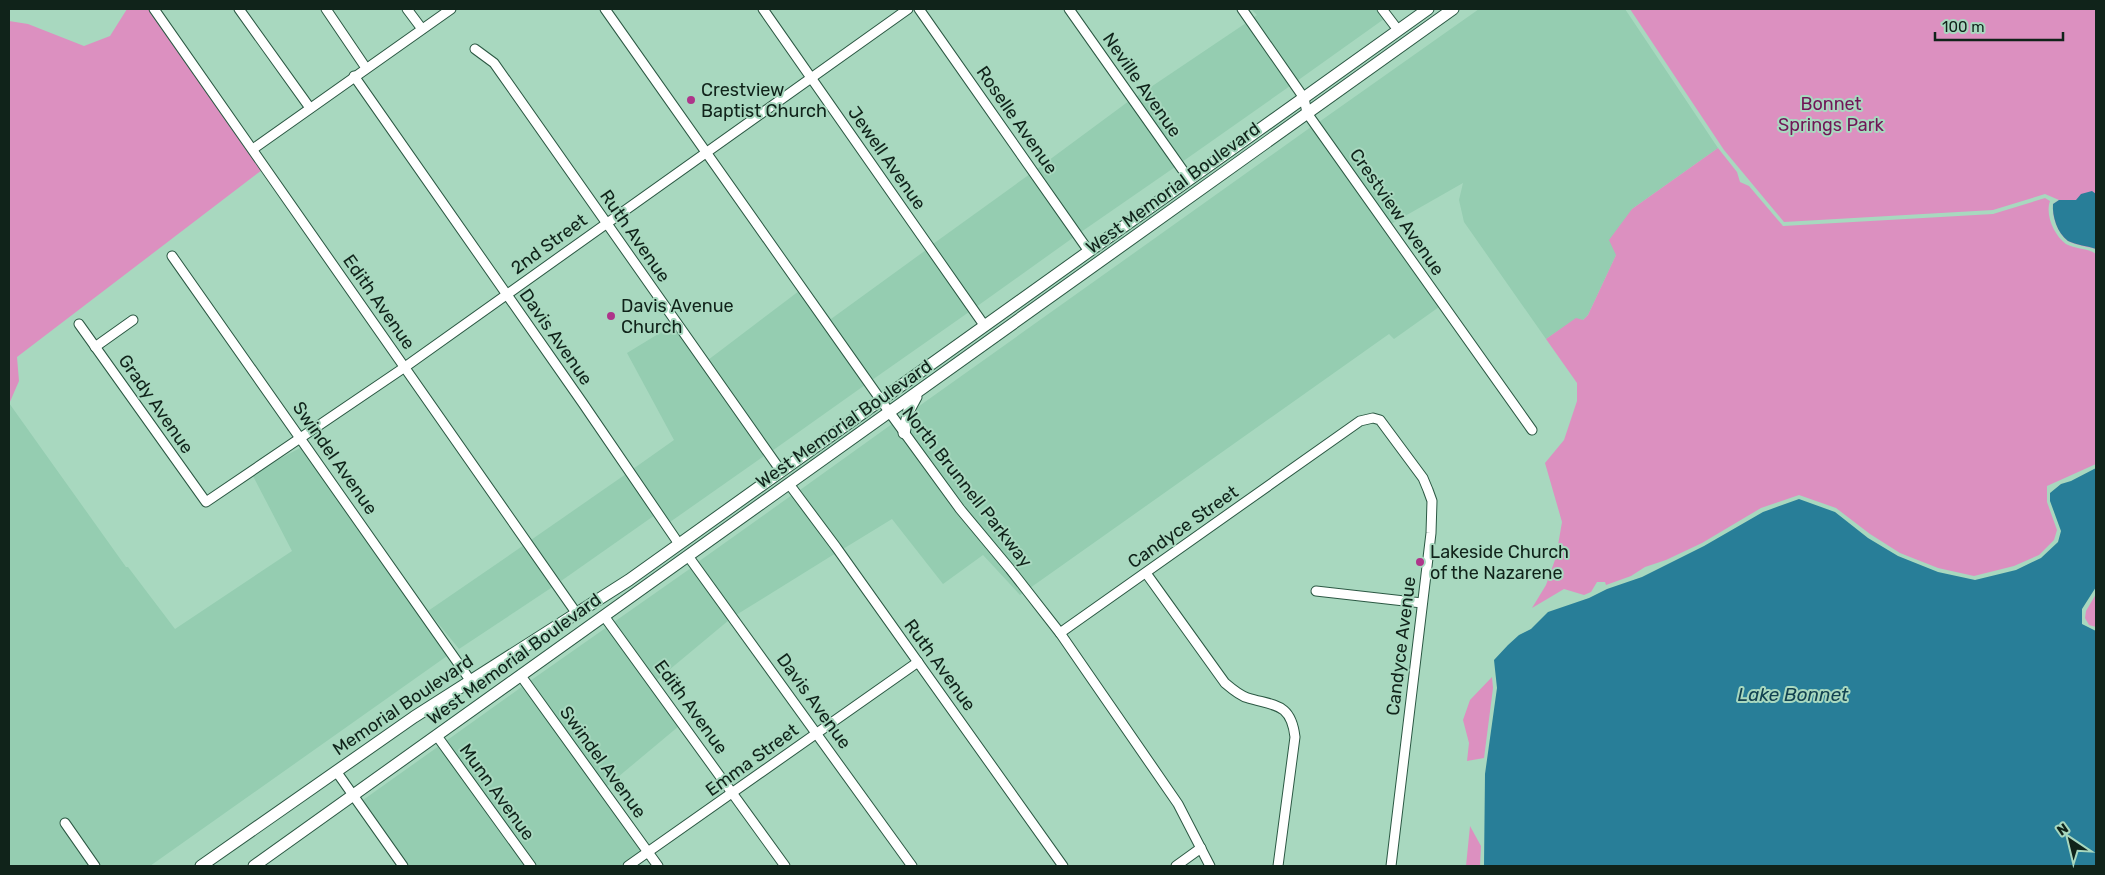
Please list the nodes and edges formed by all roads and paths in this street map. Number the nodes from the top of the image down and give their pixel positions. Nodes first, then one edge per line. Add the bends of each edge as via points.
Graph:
1 (154, 9) edge
2 (239, 9) edge
3 (326, 9) edge
4 (407, 9) edge
5 (450, 9) edge
6 (605, 9) edge
7 (762, 9) edge
8 (908, 9) edge
9 (920, 9) edge
10 (1069, 9) edge
11 (1242, 9) edge
12 (1382, 9) edge
13 (1428, 9) edge
14 (1442, 9) edge
15 (1453, 9) edge
16 (422, 29) junction
17 (1398, 30) junction
18 (1409, 40) junction
19 (475, 49) dead end
20 (366, 68) junction
21 (354, 76) junction
22 (811, 78) junction
23 (1304, 98) junction
24 (310, 108) junction
25 (1307, 113) junction
26 (253, 149) junction
27 (705, 152) junction
28 (1189, 180) junction
29 (606, 222) junction
30 (1116, 231) junction
31 (1088, 250) junction
32 (172, 256) dead end
33 (1096, 264) junction
34 (1067, 285) junction
35 (506, 295) junction
36 (133, 320) dead end
37 (79, 324) dead end
38 (984, 325) junction
39 (95, 347) junction
40 (405, 366) junction
41 (920, 391) junction
42 (880, 399) junction
43 (890, 413) junction
44 (1532, 430) dead end
45 (904, 433) junction
46 (301, 438) junction
47 (1324, 446) joint
48 (781, 471) junction
49 (789, 484) junction
50 (206, 502) joint
51 (700, 529) junction
52 (679, 544) junction
53 (688, 556) junction
54 (665, 572) junction
55 (1146, 573) junction
56 (629, 580) joint
57 (1316, 591) dead end
58 (1422, 604) junction
59 (577, 614) junction
60 (604, 616) junction
61 (1060, 634) junction
62 (918, 662) junction
63 (521, 676) junction
64 (470, 680) junction
65 (817, 733) junction
66 (437, 736) junction
67 (336, 771) junction
68 (734, 794) junction
69 (353, 795) junction
70 (65, 823) dead end
71 (1200, 848) junction
72 (648, 852) junction
73 (95, 866) edge
74 (201, 866) edge
75 (254, 866) edge
76 (403, 866) edge
77 (531, 866) edge
78 (628, 866) edge
79 (658, 866) edge
80 (785, 866) edge
81 (912, 866) edge
82 (1063, 866) edge
83 (1176, 866) edge
84 (1210, 866) edge
85 (1278, 866) edge
86 (1391, 866) edge

1 - 26 street, Edith Avenue
2 - 24 street
3 - 20 street
4 - 16 street
5 - 16 street
6 - 27 street, North Brunnell Parkway
7 - 22 street, Jewell Avenue
8 - 22 street, 2nd Street
9 - 31 street, Roselle Avenue
10 - 28 street, Neville Avenue
11 - 23 street, Crestview Avenue
12 - 17 street
13 - 17 main road, West Memorial Boulevard
14 - 18 main road via 1420,25
15 - 18 main road, West Memorial Boulevard
16 - 20 street
17 - 23 main road, West Memorial Boulevard
18 - 25 main road, West Memorial Boulevard
19 - 29 street, Ruth Avenue via 494,63
20 - 21 street
21 - 24 street
21 - 35 street, Davis Avenue
22 - 27 street, 2nd Street
22 - 38 street, Jewell Avenue
23 - 25 street, Crestview Avenue
23 - 28 main road, West Memorial Boulevard
24 - 26 street
25 - 33 main road, West Memorial Boulevard
25 - 44 street, Crestview Avenue
26 - 40 street, Edith Avenue
27 - 29 street, 2nd Street
27 - 42 street, North Brunnell Parkway
28 - 30 main road, West Memorial Boulevard
29 - 35 street, 2nd Street
29 - 48 street, Ruth Avenue
30 - 31 main road, West Memorial Boulevard
30 - 33 main road
31 - 34 main road
31 - 38 main road, West Memorial Boulevard
32 - 46 street, Swindel Avenue
33 - 34 main road, West Memorial Boulevard
34 - 41 main road, West Memorial Boulevard
35 - 40 street, 2nd Street
35 - 52 street, Davis Avenue
36 - 39 street
37 - 39 street, Grady Avenue
38 - 42 main road, West Memorial Boulevard
39 - 50 street, Grady Avenue
40 - 46 street, 2nd Street
40 - 59 street, Edith Avenue
41 - 43 main road, West Memorial Boulevard
41 - 45 main road via 909,410
42 - 43 street, North Brunnell Parkway
42 - 48 main road, West Memorial Boulevard
43 - 45 street, North Brunnell Parkway
43 - 49 main road, West Memorial Boulevard
45 - 61 street, North Brunnell Parkway
46 - 50 street, 2nd Street
46 - 64 street, Swindel Avenue
47 - 55 street, Candyce Street
47 - 58 street, Candyce Avenue via 1360,421 1380,420 1423,478 1432,501
48 - 51 main road, West Memorial Boulevard
49 - 53 main road, West Memorial Boulevard
49 - 62 street, Ruth Avenue
51 - 52 main road, West Memorial Boulevard
51 - 53 main road
52 - 54 main road
52 - 56 main road, West Memorial Boulevard
53 - 54 main road, West Memorial Boulevard
53 - 65 street, Davis Avenue
54 - 60 main road, West Memorial Boulevard
55 - 61 street, Candyce Street
55 - 85 street via 1226,683 1247,698 1271,702 1281,708 1294,727
56 - 59 main road, Memorial Boulevard
57 - 58 street
58 - 86 street, Candyce Avenue
59 - 64 main road, Memorial Boulevard
60 - 63 main road, West Memorial Boulevard
60 - 68 street, Edith Avenue
61 - 71 street, North Brunnell Parkway via 1178,804
62 - 65 street, Emma Street
62 - 82 street, Ruth Avenue
63 - 66 main road, West Memorial Boulevard
63 - 72 street, Swindel Avenue
64 - 67 main road, Memorial Boulevard
65 - 68 street, Emma Street
65 - 81 street, Davis Avenue
66 - 69 main road, West Memorial Boulevard
66 - 77 street, Munn Avenue
67 - 69 street
67 - 74 main road, Memorial Boulevard
68 - 72 street, Emma Street
68 - 80 street, Edith Avenue
69 - 75 main road, West Memorial Boulevard
69 - 76 street
70 - 73 street
71 - 83 street
71 - 84 street, North Brunnell Parkway
72 - 78 street, Emma Street
72 - 79 street, Swindel Avenue

